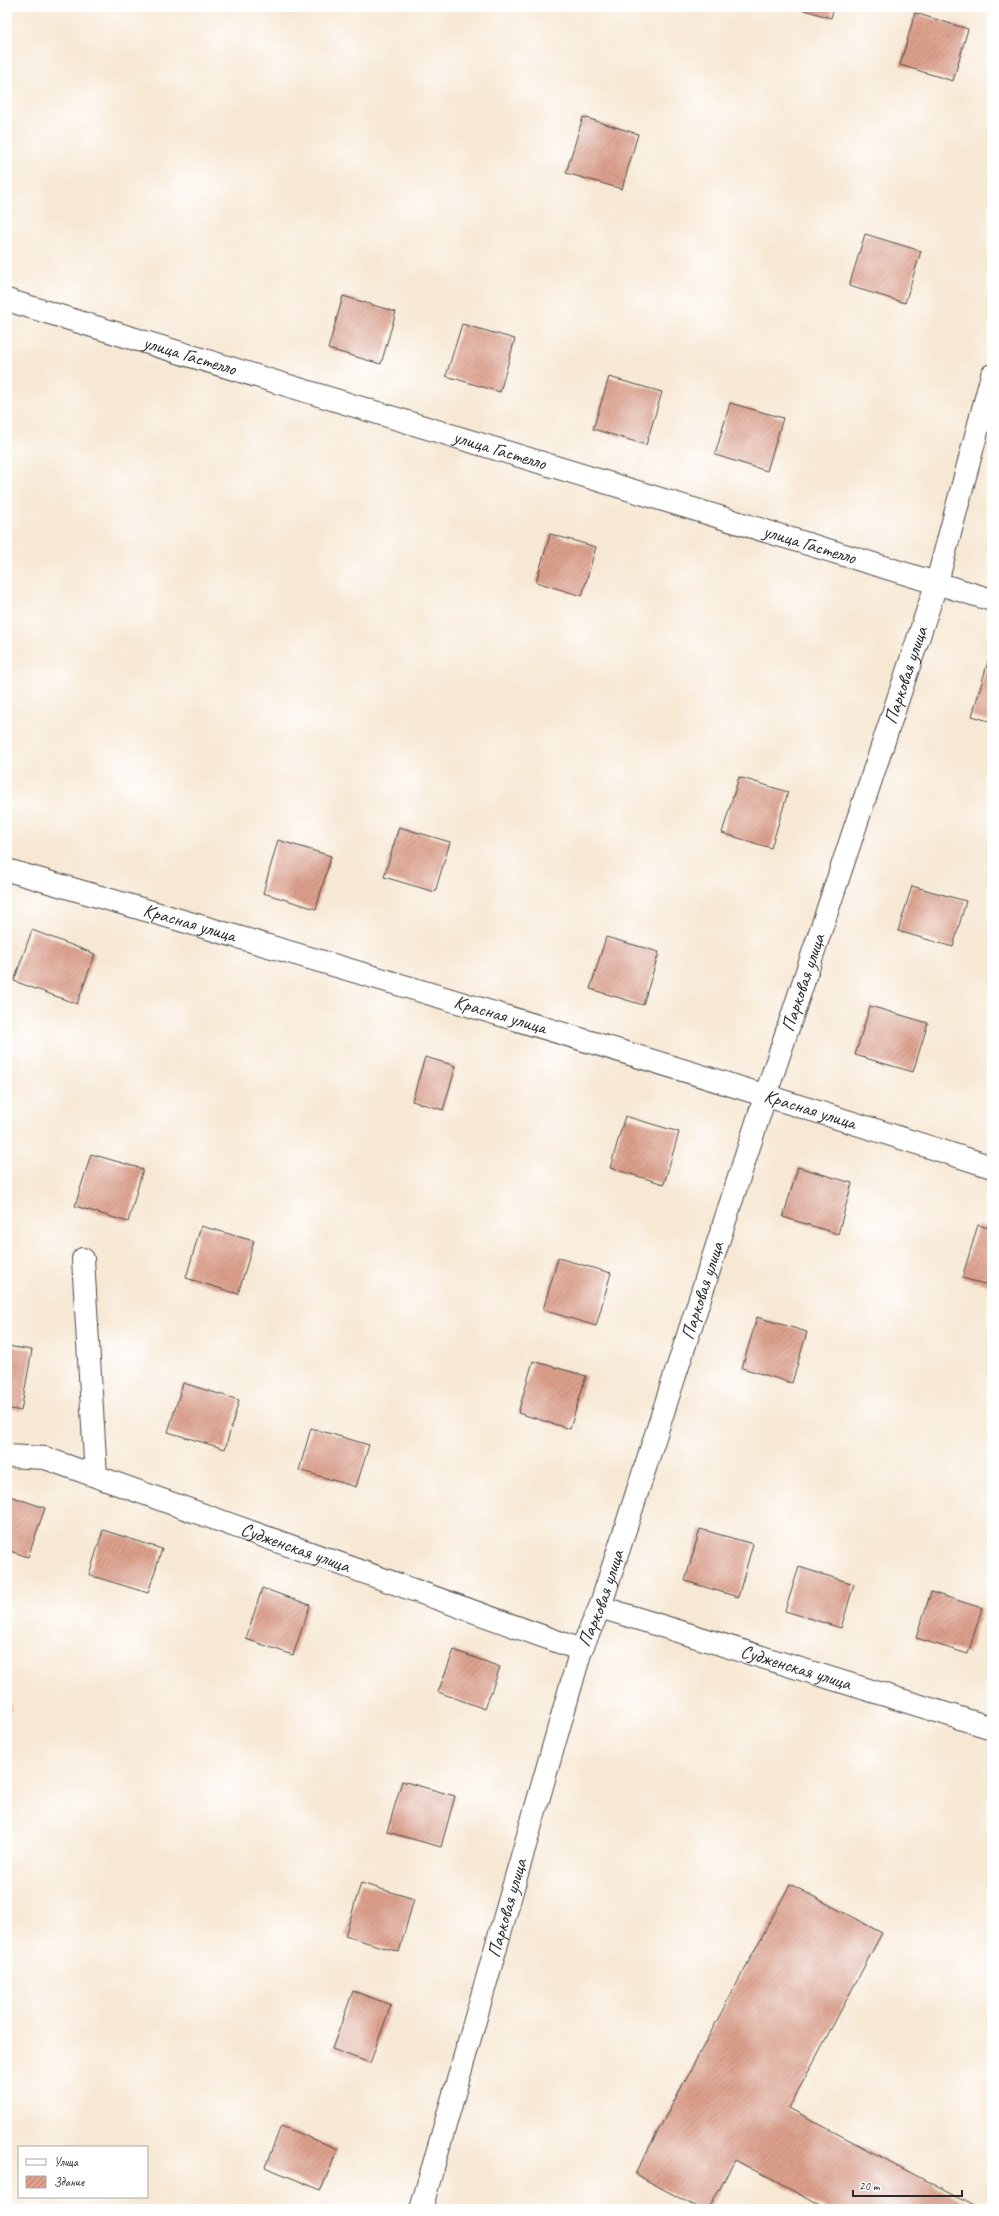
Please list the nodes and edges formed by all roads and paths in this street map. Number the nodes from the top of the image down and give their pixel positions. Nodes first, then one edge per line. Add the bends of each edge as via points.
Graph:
1 (7, 300) edge
2 (992, 375) edge
3 (937, 582) junction
4 (992, 600) edge
5 (7, 870) edge
6 (766, 1094) junction
7 (992, 1167) edge
8 (83, 1259) dead end
9 (7, 1456) edge
10 (96, 1476) junction
11 (600, 1607) junction
12 (581, 1650) junction
13 (992, 1728) edge
14 (421, 2209) edge

1 - 3 street, улица Гастелло
2 - 3 street, Парковая улица
3 - 4 street, улица Гастелло
3 - 6 street, Парковая улица
5 - 6 street, Красная улица via 306,956
6 - 7 street, Красная улица
6 - 11 street, Парковая улица
8 - 10 street
9 - 10 street, Судженская улица via 46,1458
10 - 12 street, Судженская улица
11 - 12 street, Парковая улица
11 - 13 street, Судженская улица
12 - 14 street, Парковая улица

